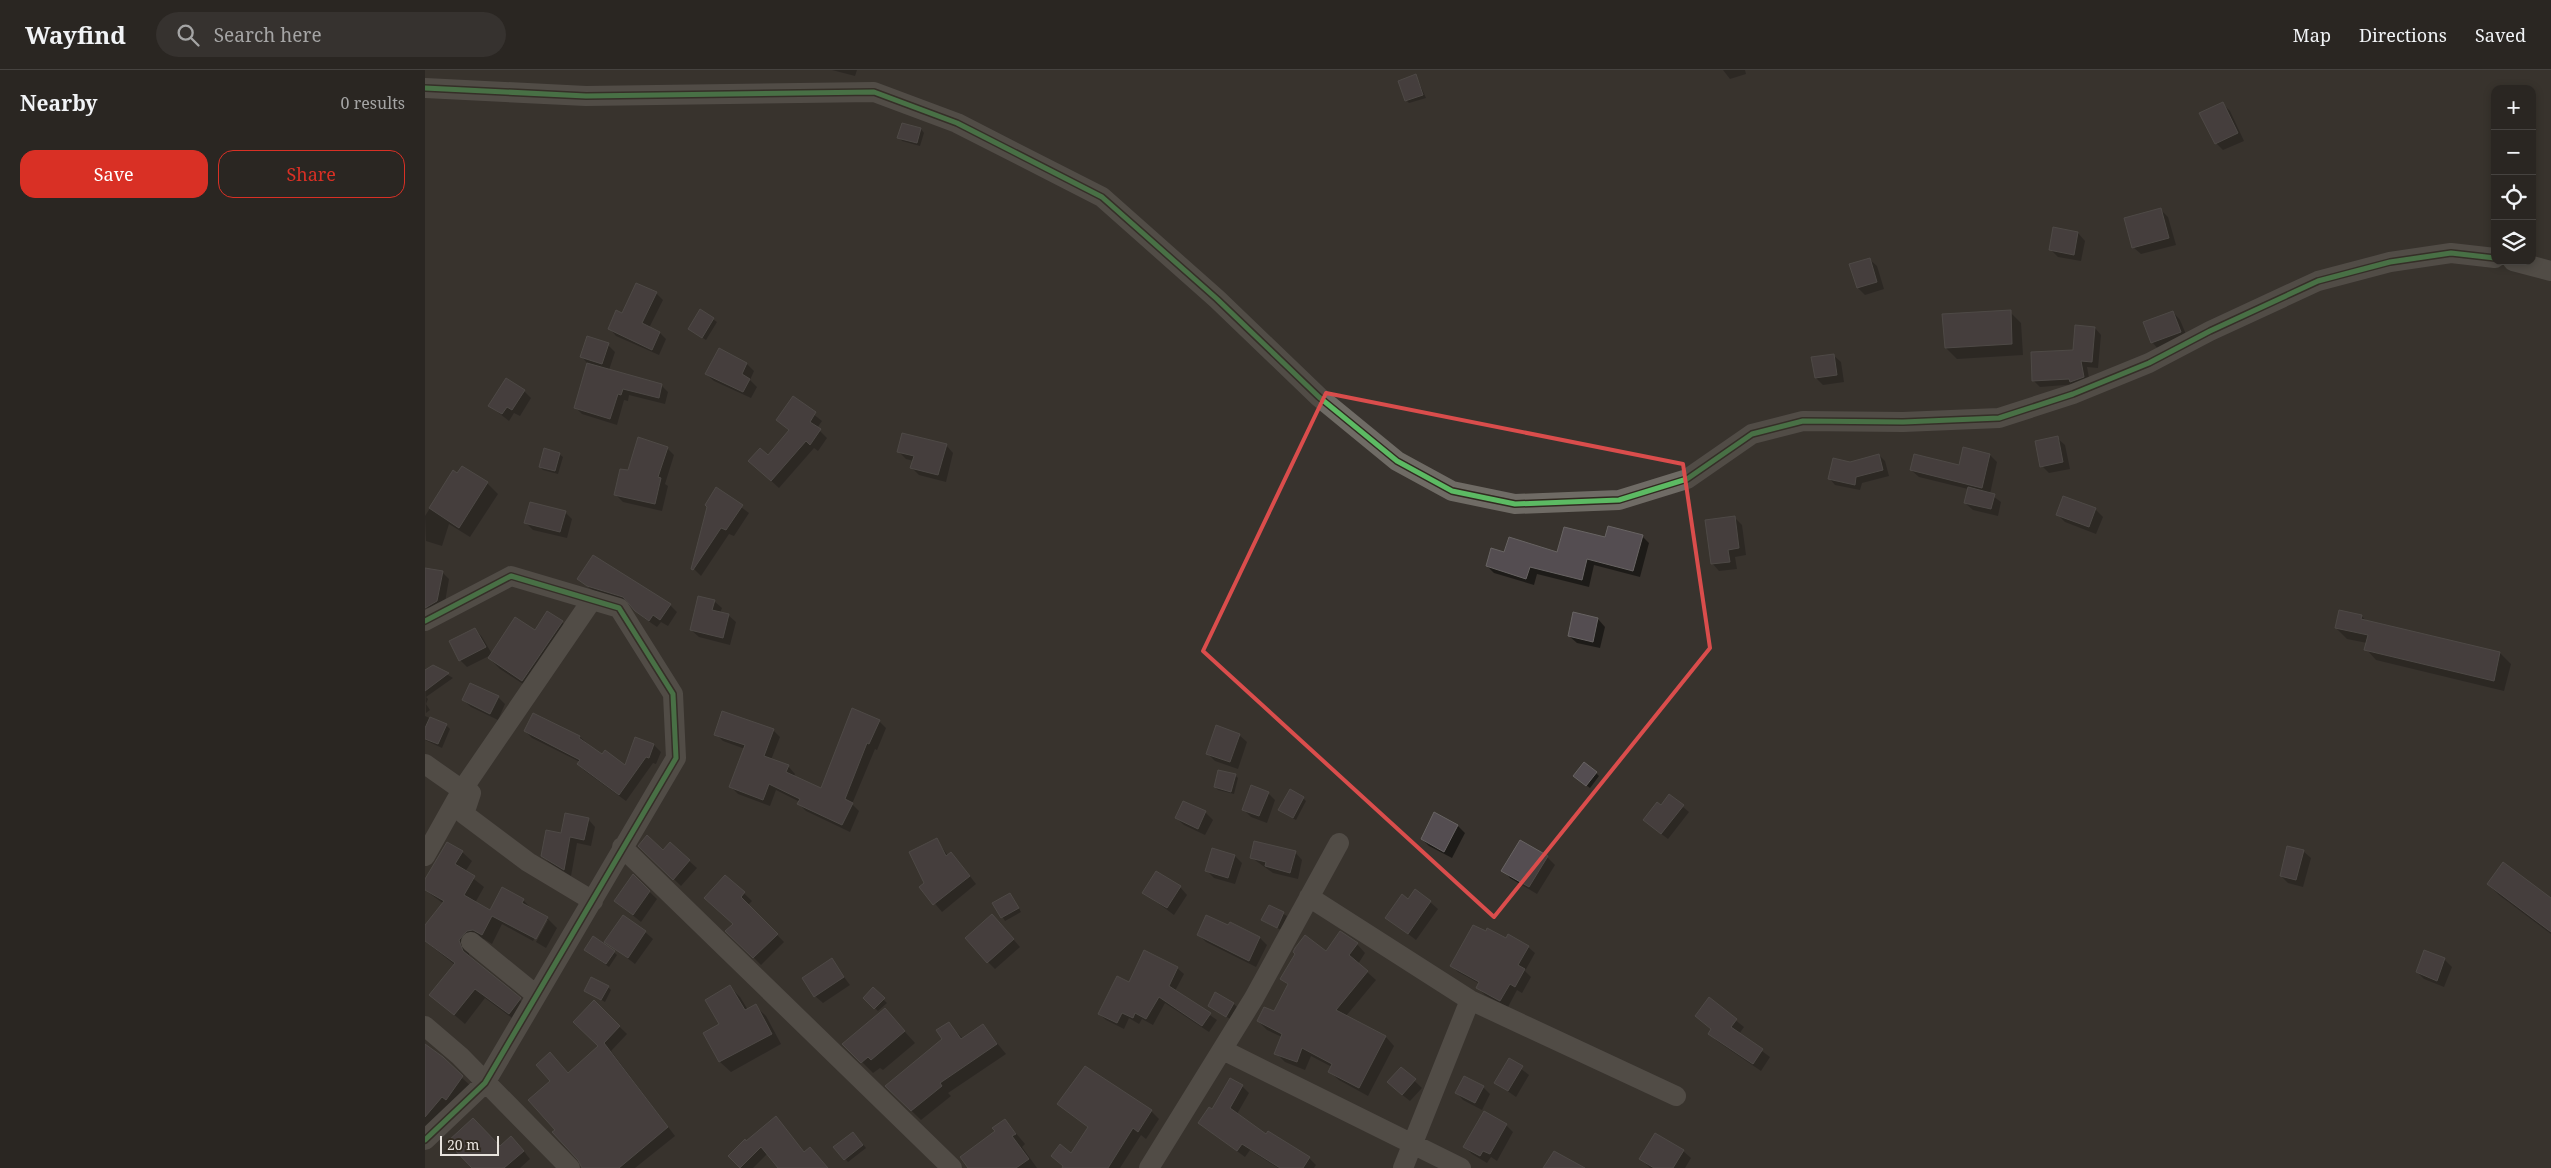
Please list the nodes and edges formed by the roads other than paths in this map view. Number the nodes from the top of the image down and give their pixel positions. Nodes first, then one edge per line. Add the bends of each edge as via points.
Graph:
1 (425, 88) edge
2 (2491, 258) edge
3 (2527, 265) edge
4 (2551, 272) edge
5 (592, 600) junction
6 (425, 621) edge
7 (425, 764) edge
8 (462, 790) junction
9 (1339, 843) dead end
10 (622, 847) junction
11 (425, 856) edge
12 (1309, 897) junction
13 (593, 901) junction
14 (471, 942) dead end
15 (535, 995) junction
16 (1469, 1000) junction
17 (425, 1026) edge
18 (1223, 1050) junction
19 (485, 1083) junction
20 (1675, 1096) dead end
21 (425, 1140) edge
22 (1413, 1145) junction
23 (570, 1168) edge
24 (952, 1168) edge
25 (1149, 1168) edge
26 (1403, 1168) edge
27 (1461, 1168) edge

1 - 2 street via 586,96 873,92 957,123 1102,197 1217,299 1319,398 1397,462 1452,491 1515,504 1619,500 1687,479 1751,434 1803,421 1903,422 1999,418 2073,394 2149,363 2318,281 2390,262 2451,253
3 - 4 street
5 - 6 street via 511,576
5 - 8 street
5 - 10 street via 619,608 673,694 676,758
7 - 8 street
8 - 11 street
8 - 13 street via 471,793 464,814 528,862
9 - 12 street
10 - 13 street
10 - 24 street
12 - 16 street
12 - 18 street
13 - 15 street
14 - 15 street
15 - 19 street
16 - 20 street
16 - 22 street
17 - 19 street
18 - 22 street
18 - 25 street
19 - 21 street
19 - 23 street
22 - 26 street
22 - 27 street

